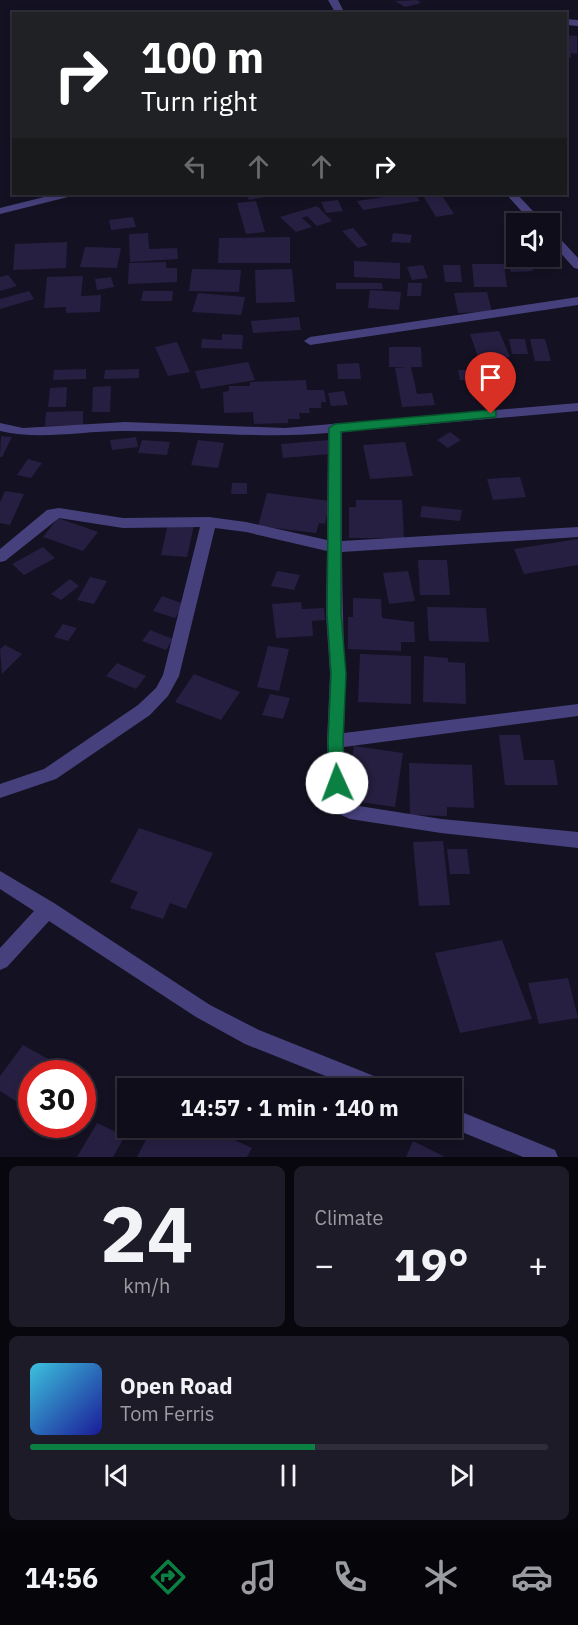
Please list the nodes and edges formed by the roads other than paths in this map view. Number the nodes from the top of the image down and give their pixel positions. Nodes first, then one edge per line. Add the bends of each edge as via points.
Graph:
1 (64, 195) edge
2 (512, 195) edge
3 (0, 211) edge
4 (529, 213) edge
5 (560, 245) edge
6 (578, 265) edge
7 (578, 301) edge
8 (310, 341) dead end
9 (578, 407) edge
10 (0, 427) edge
11 (335, 428) junction
12 (208, 522) junction
13 (578, 532) edge
14 (334, 547) junction
15 (0, 557) edge
16 (578, 710) edge
17 (335, 741) junction
18 (0, 791) edge
19 (578, 840) edge
20 (0, 879) edge
21 (48, 909) junction
22 (0, 961) edge
23 (354, 1078) edge
24 (462, 1122) edge
25 (548, 1157) edge

1 - 3 street
2 - 4 street
5 - 6 street
7 - 8 street
9 - 11 street
10 - 11 street via 23,432 125,426 285,432
11 - 14 street
12 - 14 street
12 - 15 street via 123,524 52,514
12 - 18 street via 171,676 162,692 144,710 50,774
13 - 14 street
14 - 17 street via 338,674
16 - 17 street
17 - 19 street via 336,797 338,806 350,812
20 - 21 street
21 - 22 street
21 - 23 street via 203,1011 252,1037
24 - 25 street

